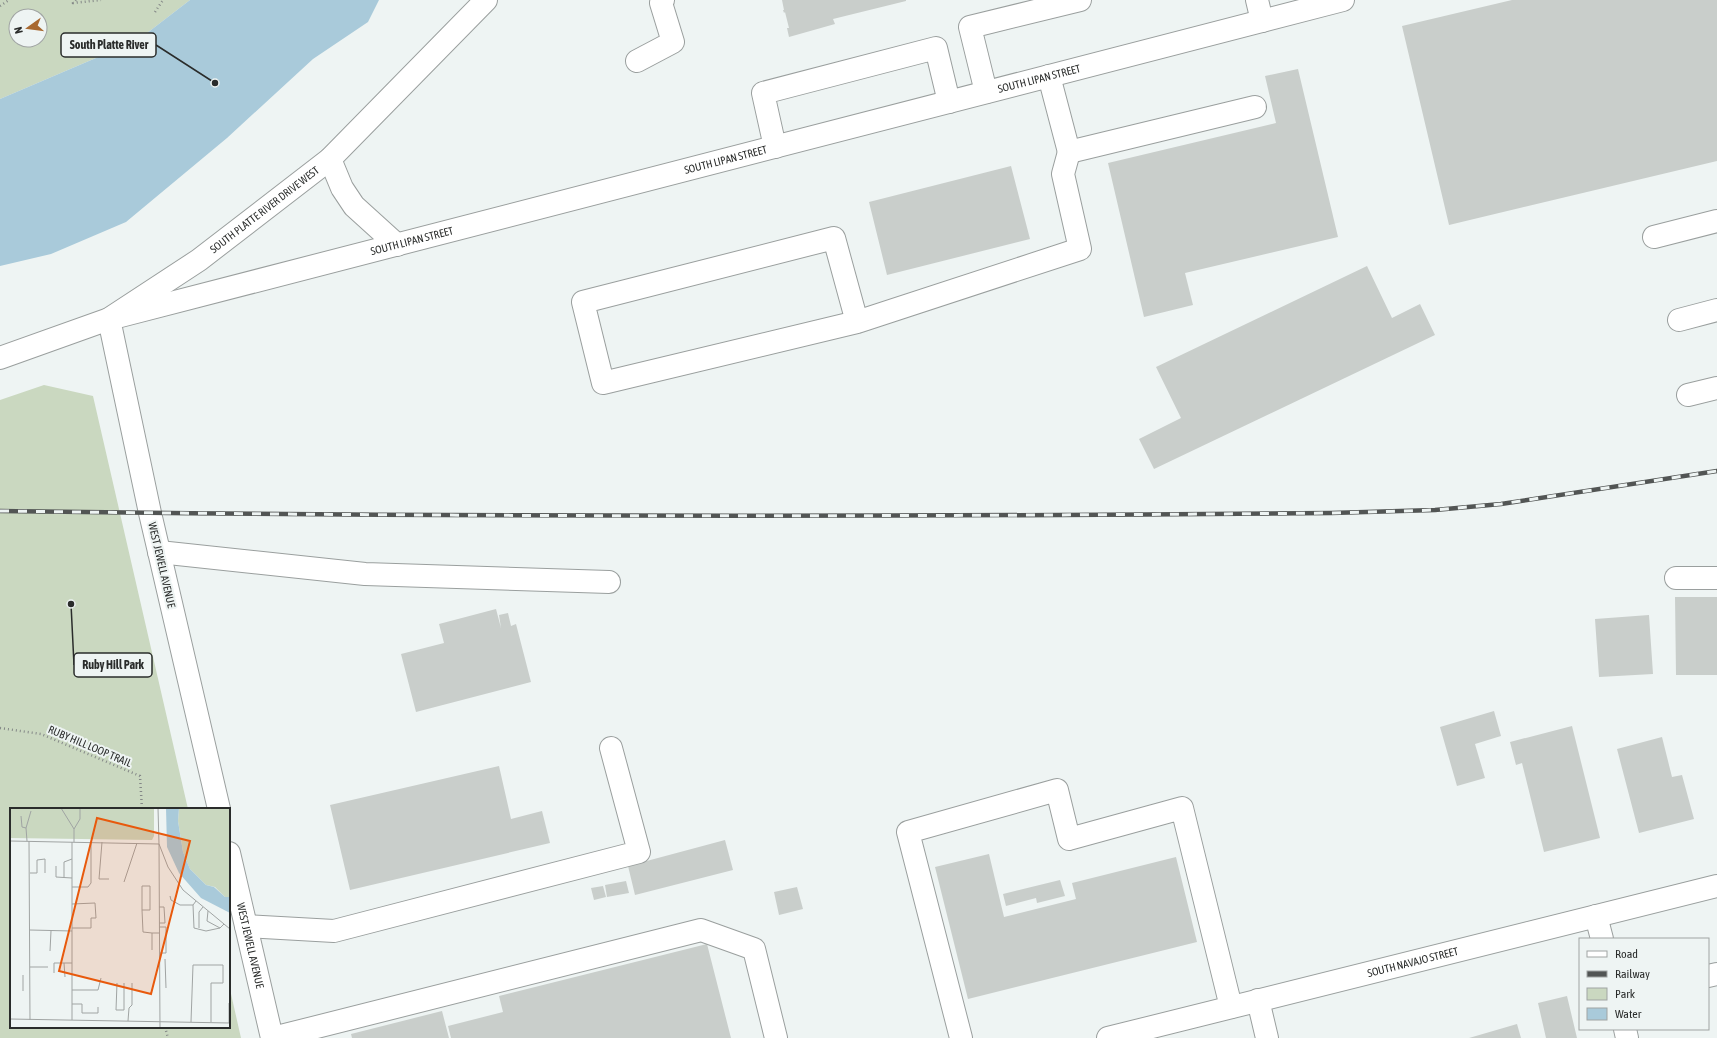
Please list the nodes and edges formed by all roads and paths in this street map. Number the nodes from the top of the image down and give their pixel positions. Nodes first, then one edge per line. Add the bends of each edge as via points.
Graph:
1 (9, 0) edge
2 (76, 0) edge
3 (102, 0) edge
4 (163, 0) edge
5 (486, 0) edge
6 (663, 0) edge
7 (1080, 0) edge
8 (1257, 0) edge
9 (1343, 0) edge
10 (0, 6) edge
11 (155, 12) dead end
12 (1262, 21) junction
13 (637, 61) dead end
14 (1049, 76) junction
15 (986, 92) junction
16 (949, 102) junction
17 (1254, 107) dead end
18 (775, 147) junction
19 (1068, 152) junction
20 (330, 159) junction
21 (1717, 221) edge
22 (1654, 237) dead end
23 (397, 245) junction
24 (1717, 310) edge
25 (109, 320) junction
26 (1679, 320) dead end
27 (857, 322) junction
28 (0, 358) edge
29 (1717, 388) edge
30 (1688, 395) dead end
31 (159, 552) junction
32 (1676, 578) dead end
33 (1717, 578) edge
34 (609, 582) dead end
35 (0, 728) edge
36 (611, 748) dead end
37 (142, 808) edge
38 (219, 808) edge
39 (230, 857) edge
40 (1717, 886) edge
41 (1596, 916) junction
42 (246, 926) junction
43 (1602, 938) edge
44 (1258, 1000) junction
45 (1231, 1007) junction
46 (165, 1028) edge
47 (168, 1038) edge
48 (272, 1038) edge
49 (776, 1038) edge
50 (961, 1038) edge
51 (1108, 1038) edge
52 (1266, 1038) edge

1 - 10 path
2 - 3 path via 73,3
4 - 11 path
5 - 20 street, SOUTH PLATTE RIVER DRIVE WEST
6 - 13 street via 661,3 672,42
7 - 15 street via 970,27
8 - 12 street
9 - 12 street, SOUTH LIPAN STREET
12 - 14 street, SOUTH LIPAN STREET
14 - 15 street, SOUTH LIPAN STREET
14 - 19 street
15 - 16 street, SOUTH LIPAN STREET
16 - 18 street, SOUTH LIPAN STREET
16 - 18 street via 936,48 928,50 763,93
17 - 19 street
18 - 23 street, SOUTH LIPAN STREET
19 - 27 street via 1063,174 1080,249
20 - 23 street via 342,188 354,206
20 - 25 street, SOUTH PLATTE RIVER DRIVE WEST via 199,260
21 - 22 street
23 - 25 street, SOUTH LIPAN STREET
24 - 26 street
25 - 28 street, SOUTH PLATTE RIVER DRIVE WEST
25 - 31 street, WEST JEWELL AVENUE
27 - 27 street via 834,238 583,302 603,383
29 - 30 street
31 - 34 street via 365,574
31 - 38 street, WEST JEWELL AVENUE
32 - 33 street
35 - 37 path, RUBY HILL LOOP TRAIL via 41,734 140,776
36 - 42 street via 639,852 334,931
39 - 42 street, WEST JEWELL AVENUE
40 - 41 street, SOUTH NAVAJO STREET
41 - 43 street
41 - 44 street, SOUTH NAVAJO STREET
42 - 48 street, WEST JEWELL AVENUE
44 - 45 street, SOUTH NAVAJO STREET
44 - 52 street
45 - 50 street via 1182,808 1069,839 1057,790 908,832
45 - 51 street, SOUTH NAVAJO STREET
46 - 47 path
48 - 49 street via 701,930 754,949

